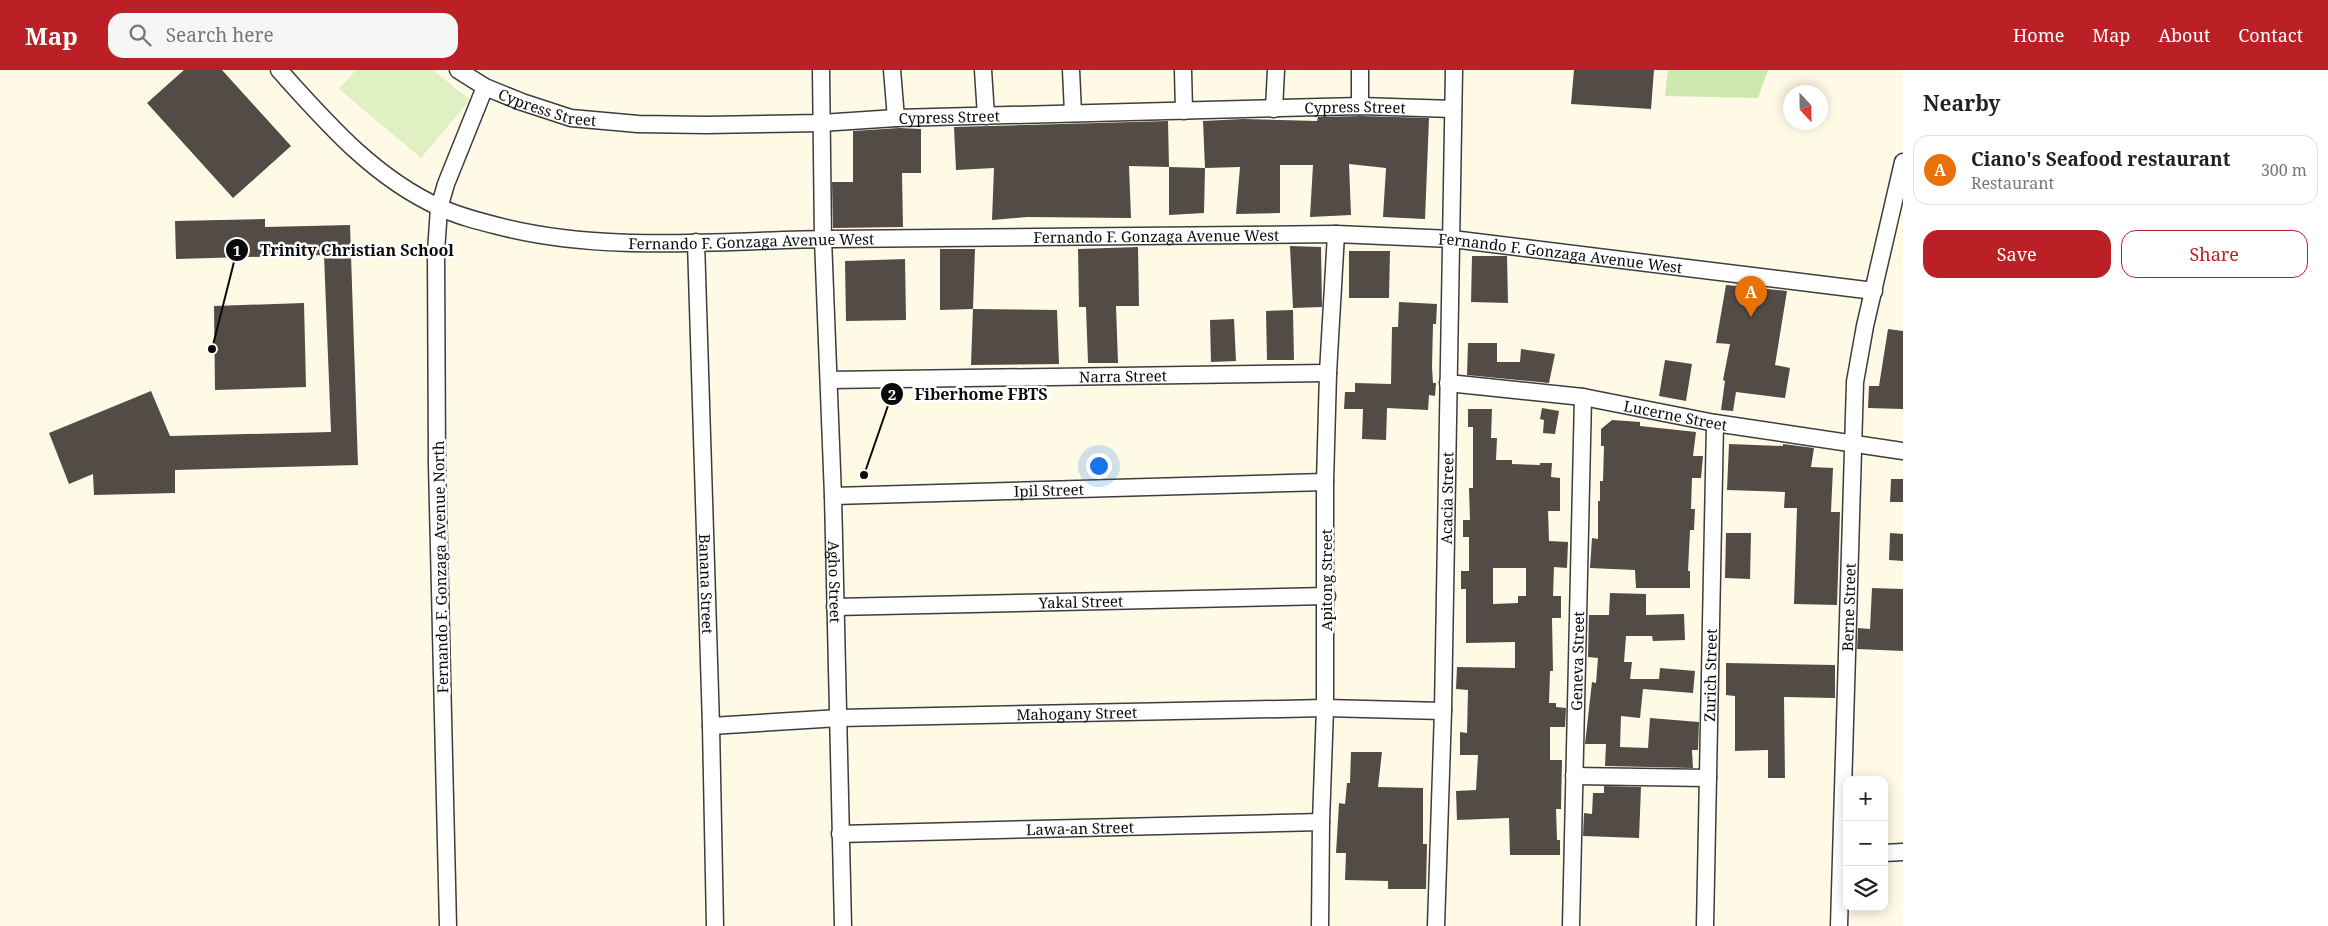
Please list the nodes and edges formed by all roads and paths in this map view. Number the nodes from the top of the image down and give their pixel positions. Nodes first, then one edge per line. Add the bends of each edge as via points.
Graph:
1 (279, 70) edge
2 (458, 70) edge
3 (821, 70) edge
4 (892, 70) edge
5 (983, 70) edge
6 (1071, 70) edge
7 (1183, 70) edge
8 (1276, 70) edge
9 (1360, 70) edge
10 (1454, 70) edge
11 (485, 88) junction
12 (1360, 106) junction
13 (1274, 109) junction
14 (1453, 109) junction
15 (1184, 111) junction
16 (1073, 113) junction
17 (986, 116) junction
18 (896, 118) junction
19 (821, 123) junction
20 (1903, 162) edge
21 (439, 208) junction
22 (1336, 234) junction
23 (823, 239) junction
24 (1452, 239) junction
25 (696, 242) junction
26 (1874, 291) junction
27 (1328, 373) junction
28 (829, 380) junction
29 (1448, 383) junction
30 (1583, 397) junction
31 (1715, 423) junction
32 (1852, 445) junction
33 (1903, 451) edge
34 (1325, 482) junction
35 (833, 496) junction
36 (1327, 596) junction
37 (835, 607) junction
38 (1326, 708) junction
39 (1444, 711) junction
40 (837, 718) junction
41 (711, 726) junction
42 (1574, 776) junction
43 (1708, 778) junction
44 (1845, 821) edge
45 (1321, 822) junction
46 (840, 834) junction
47 (1903, 852) edge
48 (1888, 853) edge
49 (1843, 866) edge
50 (448, 926) edge
51 (715, 926) edge
52 (842, 926) edge
53 (1320, 926) edge
54 (1436, 926) edge
55 (1571, 926) edge
56 (1705, 926) edge
57 (1839, 926) edge

1 - 21 street, Fernando F. Gonzaga Avenue West via 357,153 382,173
2 - 11 street, Cypress Street
3 - 19 street, Agho Street
4 - 18 street
5 - 17 street
6 - 16 street
7 - 15 street
8 - 13 street
9 - 12 street
10 - 14 street, Acacia Street
11 - 19 street, Cypress Street via 571,118 638,124
11 - 21 street, Fernando F. Gonzaga Avenue North via 459,148
12 - 13 street, Cypress Street
12 - 14 street, Cypress Street
13 - 15 street, Cypress Street
14 - 24 street, Acacia Street
15 - 16 street, Cypress Street
16 - 17 street, Cypress Street
17 - 18 street, Cypress Street
18 - 19 street, Cypress Street
19 - 23 street, Agho Street
20 - 26 street, Berne Street
21 - 25 street, Fernando F. Gonzaga Avenue West via 513,230 574,240
21 - 50 street, Fernando F. Gonzaga Avenue North via 436,252 437,464
22 - 23 street, Fernando F. Gonzaga Avenue West
22 - 24 street, Fernando F. Gonzaga Avenue West
22 - 27 street, Apitong Street
23 - 25 street, Fernando F. Gonzaga Avenue West
23 - 28 street, Agho Street
24 - 26 street, Fernando F. Gonzaga Avenue West
24 - 29 street, Acacia Street
25 - 41 street, Banana Street
26 - 32 street, Berne Street via 1855,382
27 - 28 street, Narra Street
27 - 34 street, Apitong Street
28 - 35 street, Agho Street
29 - 30 street, Lucerne Street
29 - 39 street, Acacia Street
30 - 31 street, Lucerne Street
30 - 42 street, Geneva Street
31 - 32 street, Lucerne Street
31 - 43 street, Zurich Street
32 - 33 street, Lucerne Street
32 - 44 street, Berne Street
34 - 35 street, Ipil Street
34 - 36 street, Apitong Street
35 - 37 street, Agho Street
36 - 37 street, Yakal Street
36 - 38 street, Apitong Street
37 - 40 street, Agho Street
38 - 39 street, Mahogany Street
38 - 40 street, Mahogany Street
38 - 45 street, Apitong Street
39 - 54 street, Acacia Street
40 - 41 street, Mahogany Street
40 - 46 street, Agho Street
41 - 51 street, Banana Street
42 - 43 street
42 - 55 street, Geneva Street
43 - 56 street, Zurich Street
45 - 46 street, Lawa-an Street
45 - 53 street, Apitong Street
46 - 52 street, Agho Street
47 - 48 street
49 - 57 street, Berne Street

